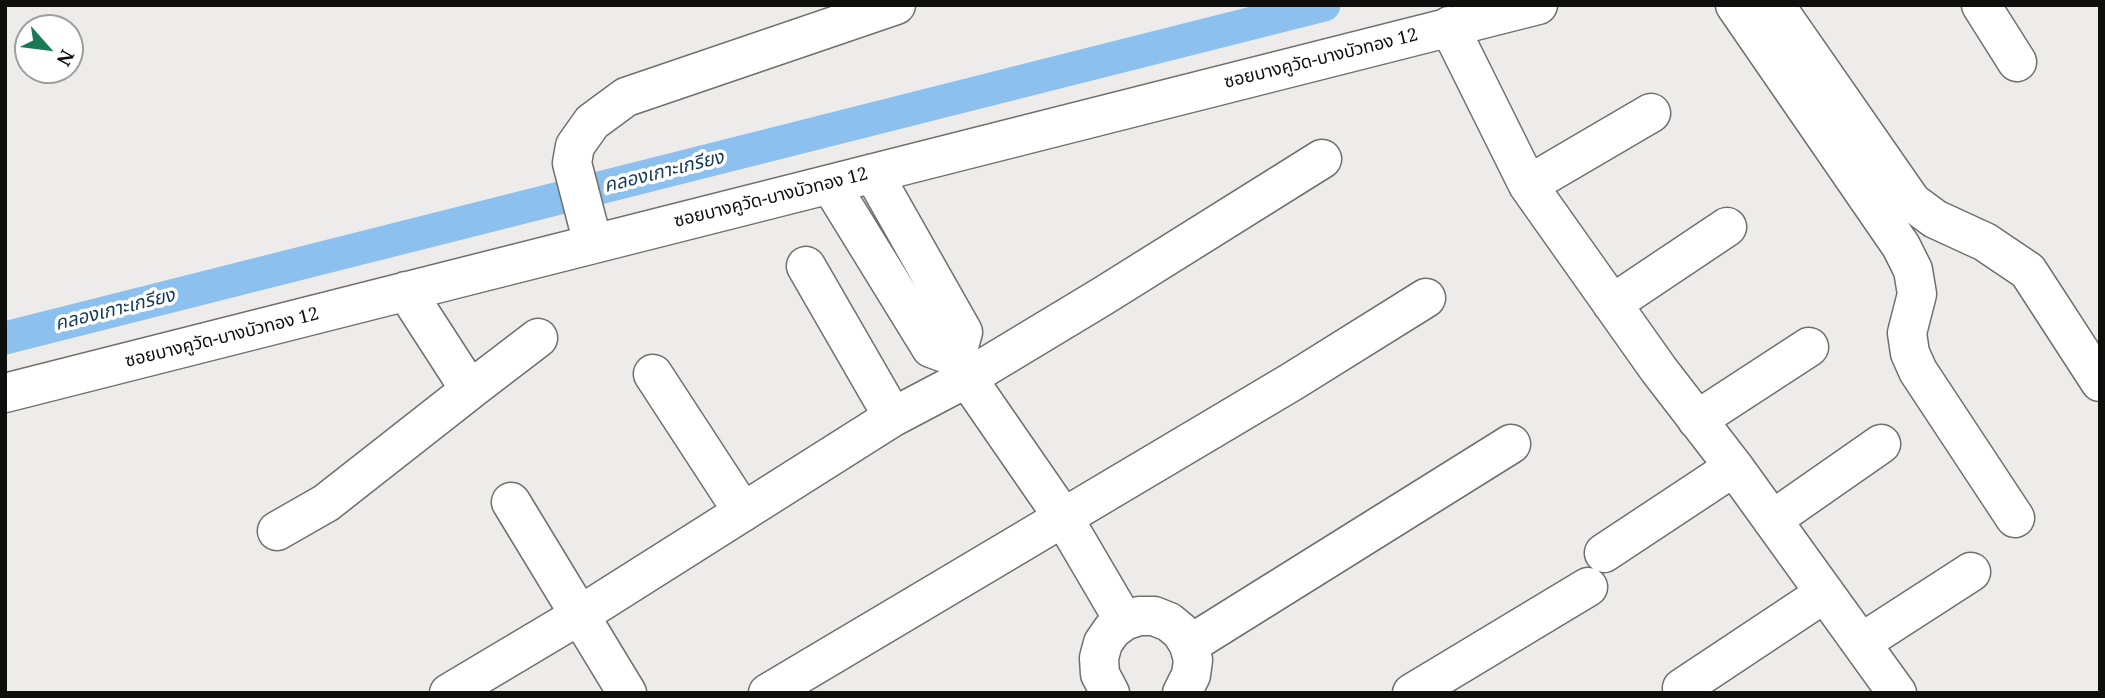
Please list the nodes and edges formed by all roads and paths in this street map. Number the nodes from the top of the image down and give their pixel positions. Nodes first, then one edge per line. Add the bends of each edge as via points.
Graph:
1 (896, 5) edge
2 (1538, 5) edge
3 (1735, 5) edge
4 (1775, 5) edge
5 (1981, 5) edge
6 (1449, 26) junction
7 (2017, 62) dead end
8 (1651, 113) dead end
9 (1322, 159) dead end
10 (873, 173) junction
11 (830, 184) junction
12 (1528, 185) junction
13 (1727, 227) dead end
14 (591, 233) junction
15 (806, 266) dead end
16 (406, 291) junction
17 (1426, 298) dead end
18 (1612, 304) junction
19 (538, 338) dead end
20 (1809, 346) dead end
21 (962, 368) junction
22 (653, 373) dead end
23 (2100, 382) edge
24 (470, 390) junction
25 (5, 393) edge
26 (893, 417) junction
27 (1697, 420) junction
28 (1511, 443) dead end
29 (1881, 444) dead end
30 (1734, 467) junction
31 (511, 502) dead end
32 (743, 512) junction
33 (1063, 517) junction
34 (2015, 518) dead end
35 (1772, 520) junction
36 (277, 531) dead end
37 (1604, 553) dead end
38 (1971, 572) dead end
39 (1588, 587) dead end
40 (1825, 593) junction
41 (580, 615) junction
42 (1124, 621) junction
43 (1861, 643) junction
44 (1189, 645) junction
45 (1682, 688) dead end
46 (1104, 691) edge
47 (449, 693) edge
48 (627, 693) edge
49 (768, 693) edge
50 (1182, 693) edge
51 (1412, 693) edge
52 (1897, 693) edge

1 - 14 street via 626,97 592,122 575,146 572,163
2 - 6 street, ซอยบางคูวัด-บางบัวทอง 12
3 - 34 street via 1901,246 1913,270 1917,294 1907,333 1910,353
4 - 23 street via 1912,202 2028,271
5 - 7 street
6 - 10 street, ซอยบางคูวัด-บางบัวทอง 12
6 - 12 street
8 - 12 street
9 - 21 street via 1103,296
10 - 11 street, ซอยบางคูวัด-บางบัวทอง 12
10 - 21 street via 963,332
11 - 14 street, ซอยบางคูวัด-บางบัวทอง 12
11 - 21 street via 931,348
12 - 18 street
13 - 18 street
14 - 16 street, ซอยบางคูวัด-บางบัวทอง 12
15 - 26 street
16 - 24 street
16 - 25 street, ซอยบางคูวัด-บางบัวทอง 12
17 - 33 street
18 - 27 street
19 - 24 street
20 - 27 street
21 - 26 street
21 - 33 street
22 - 32 street
24 - 36 street via 326,503
26 - 32 street
27 - 30 street
28 - 44 street
29 - 35 street
30 - 35 street
30 - 37 street
31 - 41 street
32 - 41 street
33 - 42 street
33 - 49 street
35 - 40 street
38 - 43 street
39 - 51 street
40 - 43 street
40 - 45 street
41 - 47 street
41 - 48 street
42 - 44 street via 1154,616 1169,622
42 - 46 street via 1103,643 1099,658
43 - 52 street
44 - 50 street via 1191,676

